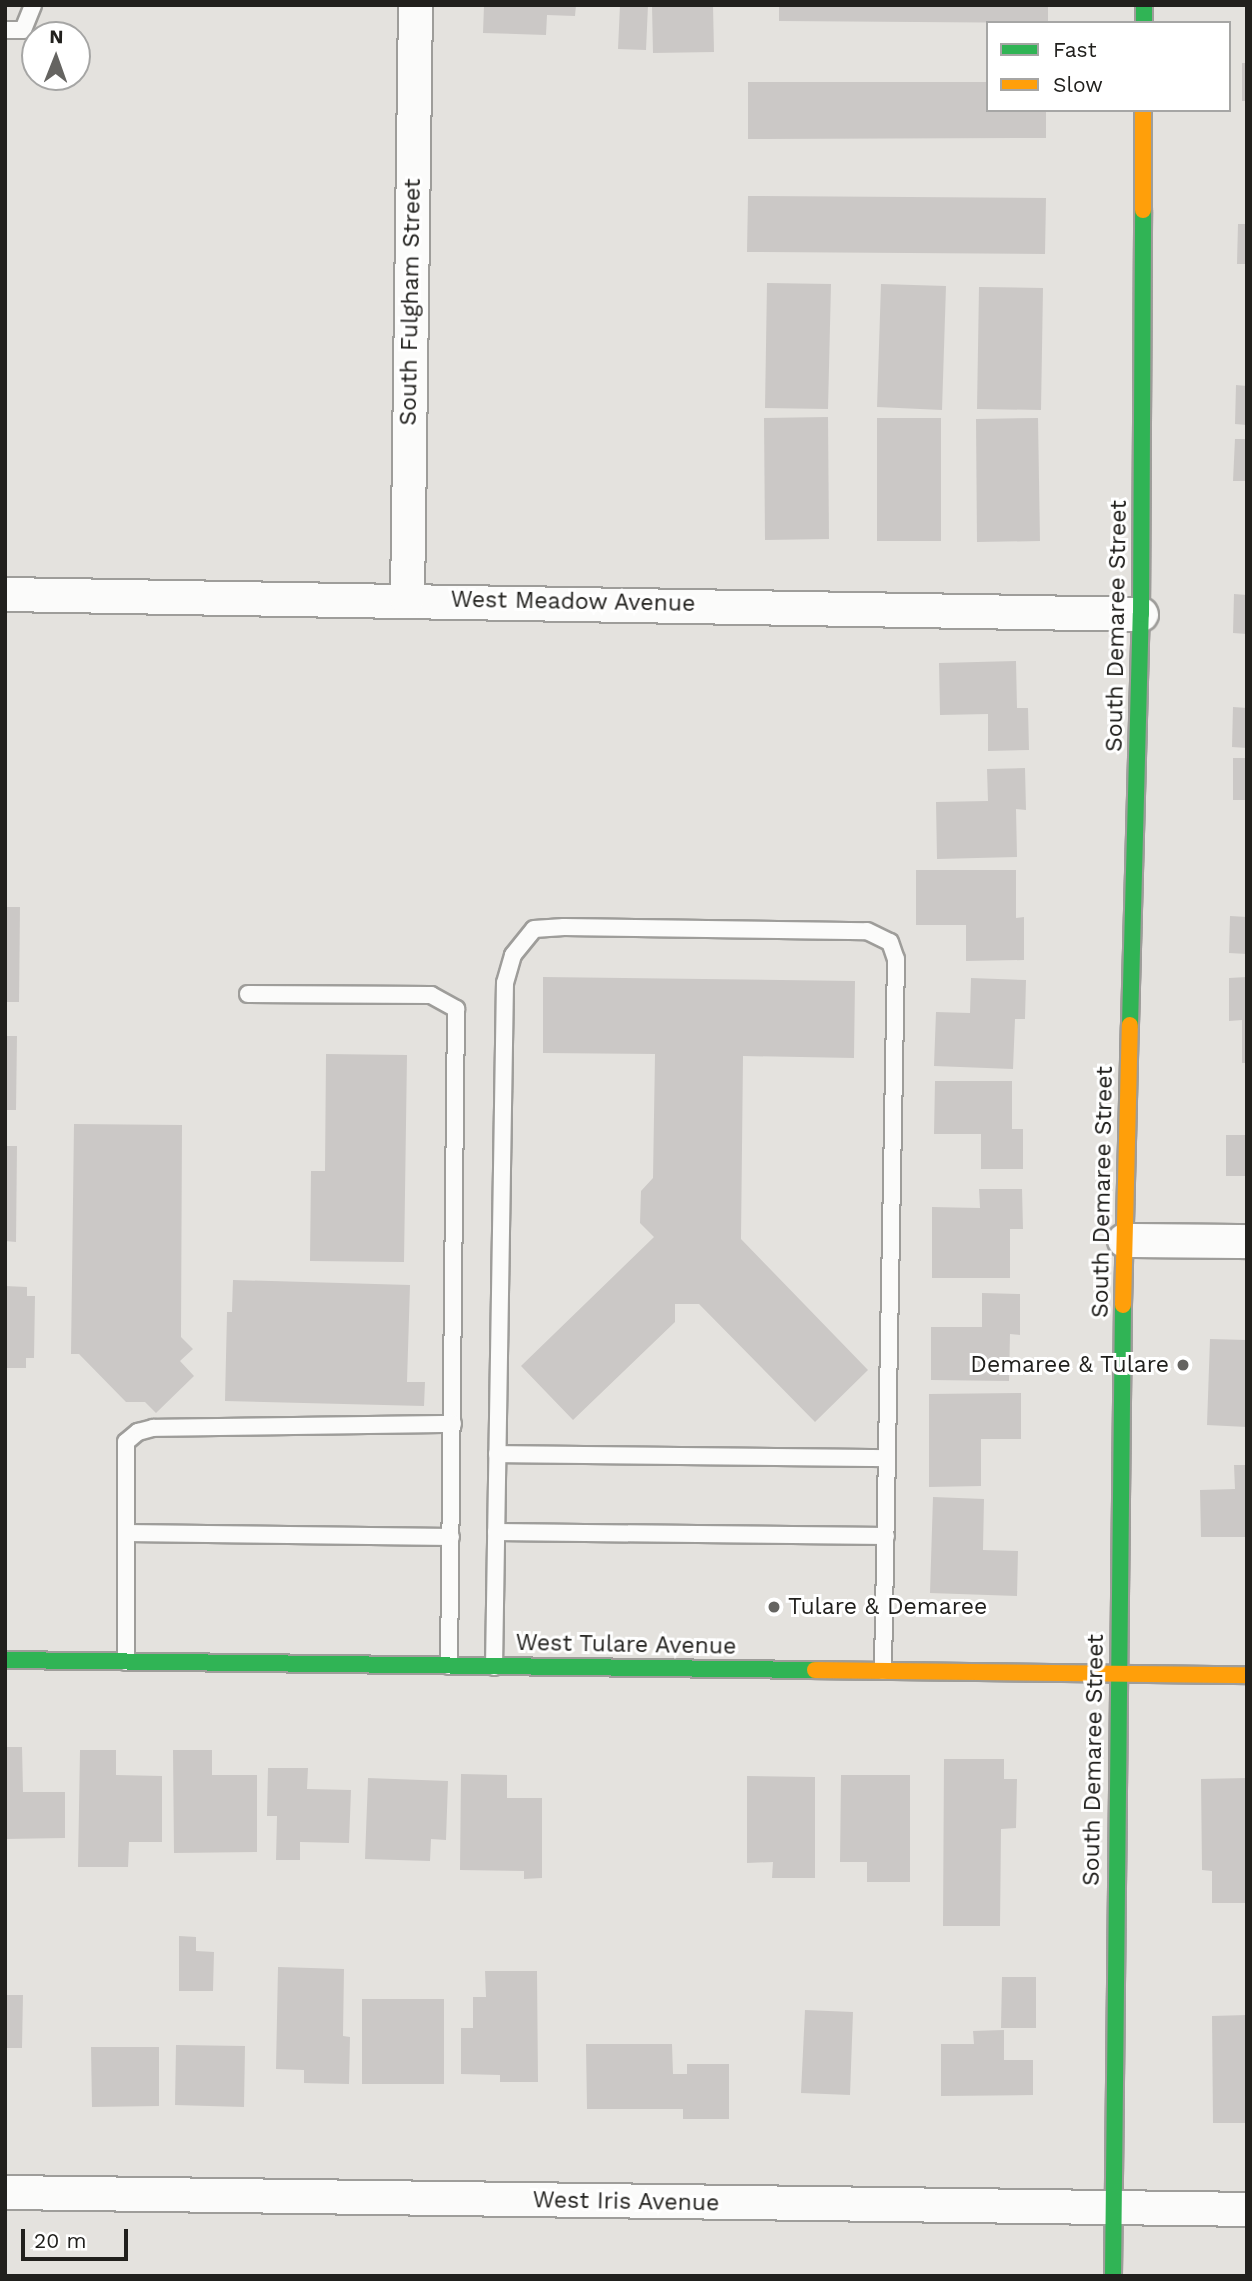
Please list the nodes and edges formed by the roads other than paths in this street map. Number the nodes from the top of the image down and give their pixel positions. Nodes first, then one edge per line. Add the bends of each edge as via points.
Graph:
1 (33, 5) edge
2 (415, 5) edge
3 (5, 30) edge
4 (1143, 112) edge
5 (5, 594) edge
6 (407, 599) junction
7 (1141, 614) junction
8 (248, 994) dead end
9 (1124, 1240) junction
10 (1247, 1241) edge
11 (453, 1424) junction
12 (497, 1454) junction
13 (887, 1458) junction
14 (496, 1532) junction
15 (126, 1533) junction
16 (886, 1536) junction
17 (451, 1537) junction
18 (5, 1660) edge
19 (126, 1662) junction
20 (449, 1666) junction
21 (494, 1667) junction
22 (883, 1671) junction
23 (1117, 1674) junction
24 (1247, 1675) edge
25 (5, 2192) edge
26 (1113, 2209) junction
27 (1247, 2209) edge
28 (1113, 2276) edge

1 - 3 lane via 23,30
2 - 6 street, South Fulgham Street
4 - 7 main road, South Demaree Street
5 - 6 street, West Meadow Avenue
6 - 7 street, West Meadow Avenue
7 - 9 main road, South Demaree Street
8 - 11 lane via 432,995 456,1009
9 - 10 street
9 - 23 main road, South Demaree Street
11 - 15 lane via 153,1428 138,1432 126,1441
11 - 17 lane
12 - 13 lane
12 - 13 lane via 505,983 513,955 534,929 867,930 890,942 896,959
12 - 14 lane
13 - 16 lane
14 - 16 lane
14 - 21 lane
15 - 17 lane
15 - 19 lane
16 - 22 lane
17 - 20 lane
18 - 19 main road, West Tulare Avenue
19 - 20 main road, West Tulare Avenue
20 - 21 main road, West Tulare Avenue
21 - 22 main road, West Tulare Avenue
22 - 23 main road, West Tulare Avenue
23 - 24 main road, West Tulare Avenue
23 - 26 main road, South Demaree Street
25 - 26 street, West Iris Avenue
26 - 27 street, West Iris Avenue
26 - 28 main road, South Demaree Street

